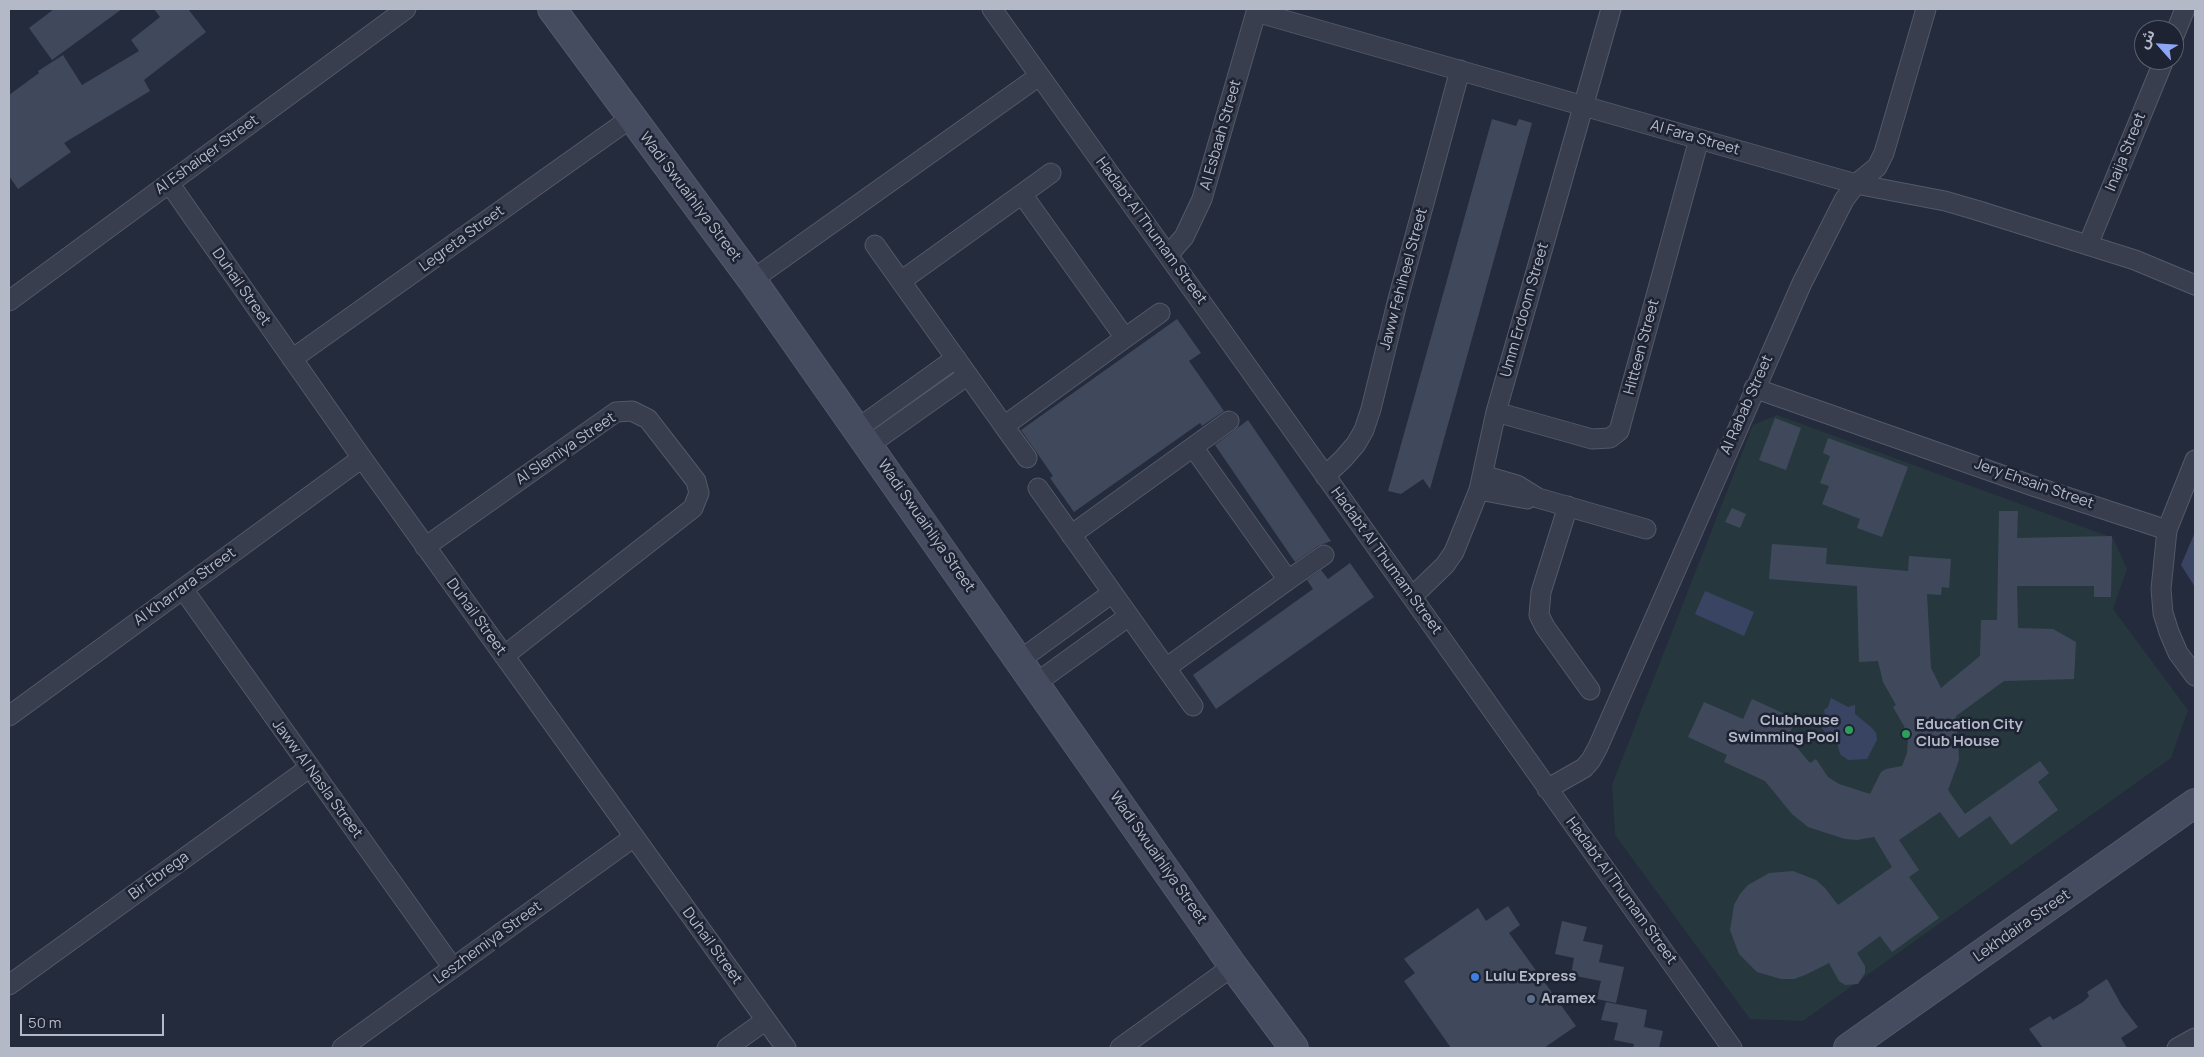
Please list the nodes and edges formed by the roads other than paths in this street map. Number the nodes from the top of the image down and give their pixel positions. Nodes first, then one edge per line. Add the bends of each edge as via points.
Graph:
1 (406, 9) edge
2 (552, 9) edge
3 (992, 9) edge
4 (1612, 9) edge
5 (1926, 9) edge
6 (1257, 10) edge
7 (1460, 70) junction
8 (2160, 70) edge
9 (1039, 76) junction
10 (1584, 106) junction
11 (631, 118) junction
12 (1699, 139) junction
13 (1051, 173) dead end
14 (169, 183) junction
15 (1856, 184) junction
16 (1022, 194) junction
17 (2088, 244) junction
18 (875, 245) dead end
19 (1168, 254) junction
20 (752, 280) junction
21 (901, 281) junction
22 (2195, 285) edge
23 (9, 301) edge
24 (1160, 313) dead end
25 (1125, 338) junction
26 (956, 358) junction
27 (292, 360) junction
28 (968, 375) junction
29 (1754, 388) junction
30 (1496, 412) junction
31 (1230, 421) dead end
32 (1004, 426) junction
33 (863, 437) junction
34 (1193, 447) junction
35 (362, 458) junction
36 (1027, 458) dead end
37 (2195, 460) edge
38 (1325, 476) junction
39 (1481, 482) junction
40 (1038, 488) dead end
41 (1568, 506) junction
42 (1646, 529) dead end
43 (2167, 530) junction
44 (1071, 535) junction
45 (426, 547) junction
46 (1324, 554) dead end
47 (1288, 580) junction
48 (183, 589) junction
49 (1112, 593) junction
50 (1412, 597) junction
51 (1129, 616) junction
52 (504, 656) junction
53 (1020, 660) junction
54 (1166, 668) junction
55 (2195, 676) edge
56 (1036, 682) junction
57 (1590, 690) dead end
58 (1193, 706) dead end
59 (9, 716) edge
60 (309, 768) junction
61 (1547, 789) junction
62 (2195, 803) edge
63 (634, 837) junction
64 (1233, 966) junction
65 (453, 968) junction
66 (9, 985) edge
67 (766, 1020) junction
68 (2195, 1038) edge
69 (342, 1048) edge
70 (726, 1048) edge
71 (786, 1048) edge
72 (1120, 1048) edge
73 (1294, 1048) edge
74 (1732, 1048) edge
75 (1848, 1048) edge
76 (2178, 1048) edge

1 - 14 street, Al Eshaiqer Street
2 - 11 street, Wadi Swuaihliya Street
3 - 9 street, Hadabt Al Thumam Street
4 - 10 street, Umm Erdoom Street
5 - 15 street, Al Rabab Street via 1884,153 1877,167
6 - 7 street, Al Fara Street
6 - 19 street, Al Esbaah Street via 1202,199 1184,237
7 - 10 street, Al Fara Street
7 - 38 street, Jaww Fehiheel Street via 1371,409 1356,444
8 - 17 street, Inaija Street
9 - 19 street, Hadabt Al Thumam Street
9 - 20 street
10 - 12 street, Al Fara Street
10 - 30 street, Umm Erdoom Street
11 - 20 street, Wadi Swuaihliya Street
11 - 27 street, Legreta Street
12 - 15 street, Al Fara Street
12 - 30 street, Hitteen Street via 1619,431 1610,438 1592,439
13 - 16 street
14 - 23 street, Al Eshaiqer Street
14 - 27 street, Duhail Street
15 - 17 street, Al Fara Street via 1945,201
15 - 29 street, Al Rabab Street via 1844,200 1806,275
16 - 21 street
16 - 25 street
17 - 22 street, Al Fara Street
18 - 21 street
19 - 38 street, Hadabt Al Thumam Street
20 - 33 street, Wadi Swuaihliya Street
21 - 26 street
24 - 25 street
25 - 32 street
26 - 28 street
26 - 33 street
27 - 35 street, Duhail Street
28 - 32 street
28 - 33 street
29 - 43 street, Jery Ehsain Street
29 - 61 street, Al Rabab Street via 1592,760
30 - 39 street, Umm Erdoom Street
31 - 34 street
32 - 36 street
33 - 53 street, Wadi Swuaihliya Street
34 - 44 street
34 - 47 street
35 - 45 street, Duhail Street
35 - 48 street, Al Kharrara Street
37 - 43 street
38 - 50 street, Hadabt Al Thumam Street
39 - 41 street via 1515,498 1538,498
39 - 50 street, Umm Erdoom Street via 1454,552
40 - 44 street
41 - 42 street
41 - 57 street via 1541,592 1539,615
43 - 55 street via 2161,580 2163,613 2178,653
44 - 49 street
45 - 52 street, Duhail Street
45 - 52 street, Al Slemiya Street via 616,412 632,411 648,419 696,481 699,493 693,508
46 - 47 street
47 - 54 street
48 - 59 street, Al Kharrara Street
48 - 60 street, Jaww Al Nasla Street
49 - 51 street
49 - 53 street
50 - 61 street, Hadabt Al Thumam Street
51 - 54 street
51 - 56 street
52 - 63 street, Duhail Street
53 - 56 street, Wadi Swuaihliya Street
54 - 58 street
56 - 64 street, Wadi Swuaihliya Street
60 - 65 street, Jaww Al Nasla Street
60 - 66 street, Bir Ebrega
61 - 74 street, Hadabt Al Thumam Street
62 - 75 street, Lekhdaira Street
63 - 65 street, Leszhemiya Street
63 - 67 street, Duhail Street
64 - 72 street
64 - 73 street, Wadi Swuaihliya Street
65 - 69 street, Leszhemiya Street
67 - 70 street
67 - 71 street, Duhail Street
68 - 76 street

